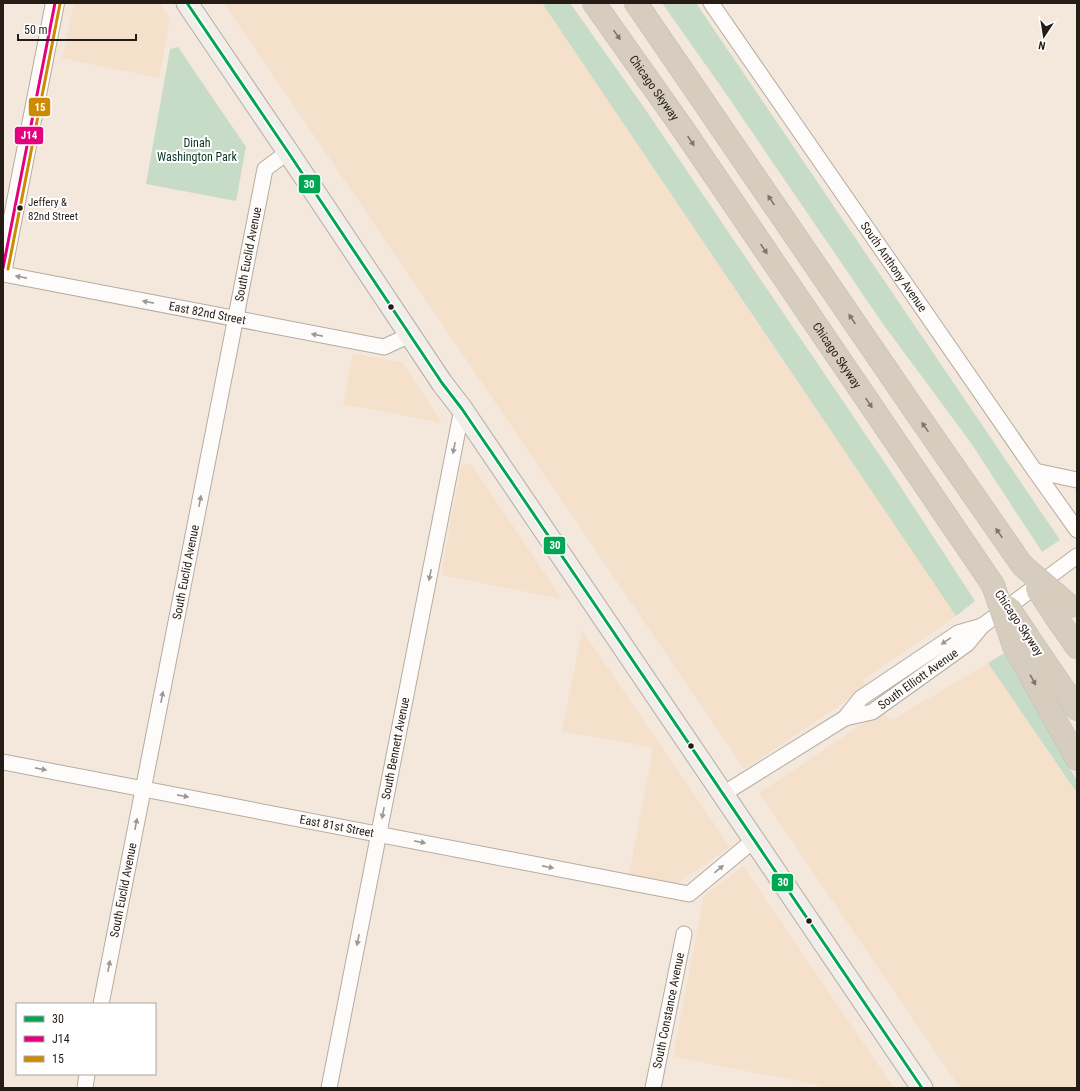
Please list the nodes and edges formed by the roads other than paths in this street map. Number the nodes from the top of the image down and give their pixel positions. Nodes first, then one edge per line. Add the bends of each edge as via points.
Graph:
1 (55, 3) edge
2 (187, 3) edge
3 (594, 3) edge
4 (636, 3) edge
5 (711, 3) edge
6 (288, 152) junction
7 (3, 268) edge
8 (3, 274) edge
9 (236, 319) junction
10 (410, 335) junction
11 (462, 409) junction
12 (1035, 470) junction
13 (1077, 480) edge
14 (1077, 530) edge
15 (1077, 556) edge
16 (1068, 613) edge
17 (1021, 642) junction
18 (1077, 648) edge
19 (1077, 709) edge
20 (1077, 759) edge
21 (3, 762) edge
22 (144, 789) junction
23 (723, 794) junction
24 (379, 834) junction
25 (754, 840) junction
26 (684, 934) dead end
27 (101, 1003) edge
28 (88, 1075) edge
29 (85, 1088) edge
30 (329, 1088) edge
31 (653, 1088) edge
32 (922, 1088) edge

1 - 7 street
2 - 6 main road
3 -> 17 highway, Chicago Skyway, bridge via 683,129 993,584
16 -> 4 highway, bridge via 1022,565
5 - 12 street, South Anthony Avenue
6 - 9 street, South Euclid Avenue via 265,169
6 - 10 main road
9 -> 8 street, East 82nd Street
10 -> 9 street, East 82nd Street via 384,348
22 -> 9 street, South Euclid Avenue
10 - 11 main road via 446,390
11 - 23 main road
11 -> 24 street, South Bennett Avenue
12 - 13 street
12 - 14 street, South Anthony Avenue
15 - 23 street, South Elliott Avenue via 982,626 958,633 861,698 845,718
16 - 18 highway
17 - 19 highway, Chicago Skyway
17 -> 20 highway
21 -> 22 street, East 81st Street
22 -> 24 street, East 81st Street
27 -> 22 street, South Euclid Avenue
23 - 25 main road
24 -> 25 street, East 81st Street via 689,894
24 -> 30 street, South Bennett Avenue
25 - 32 main road
26 - 31 street, South Constance Avenue
28 - 29 street

